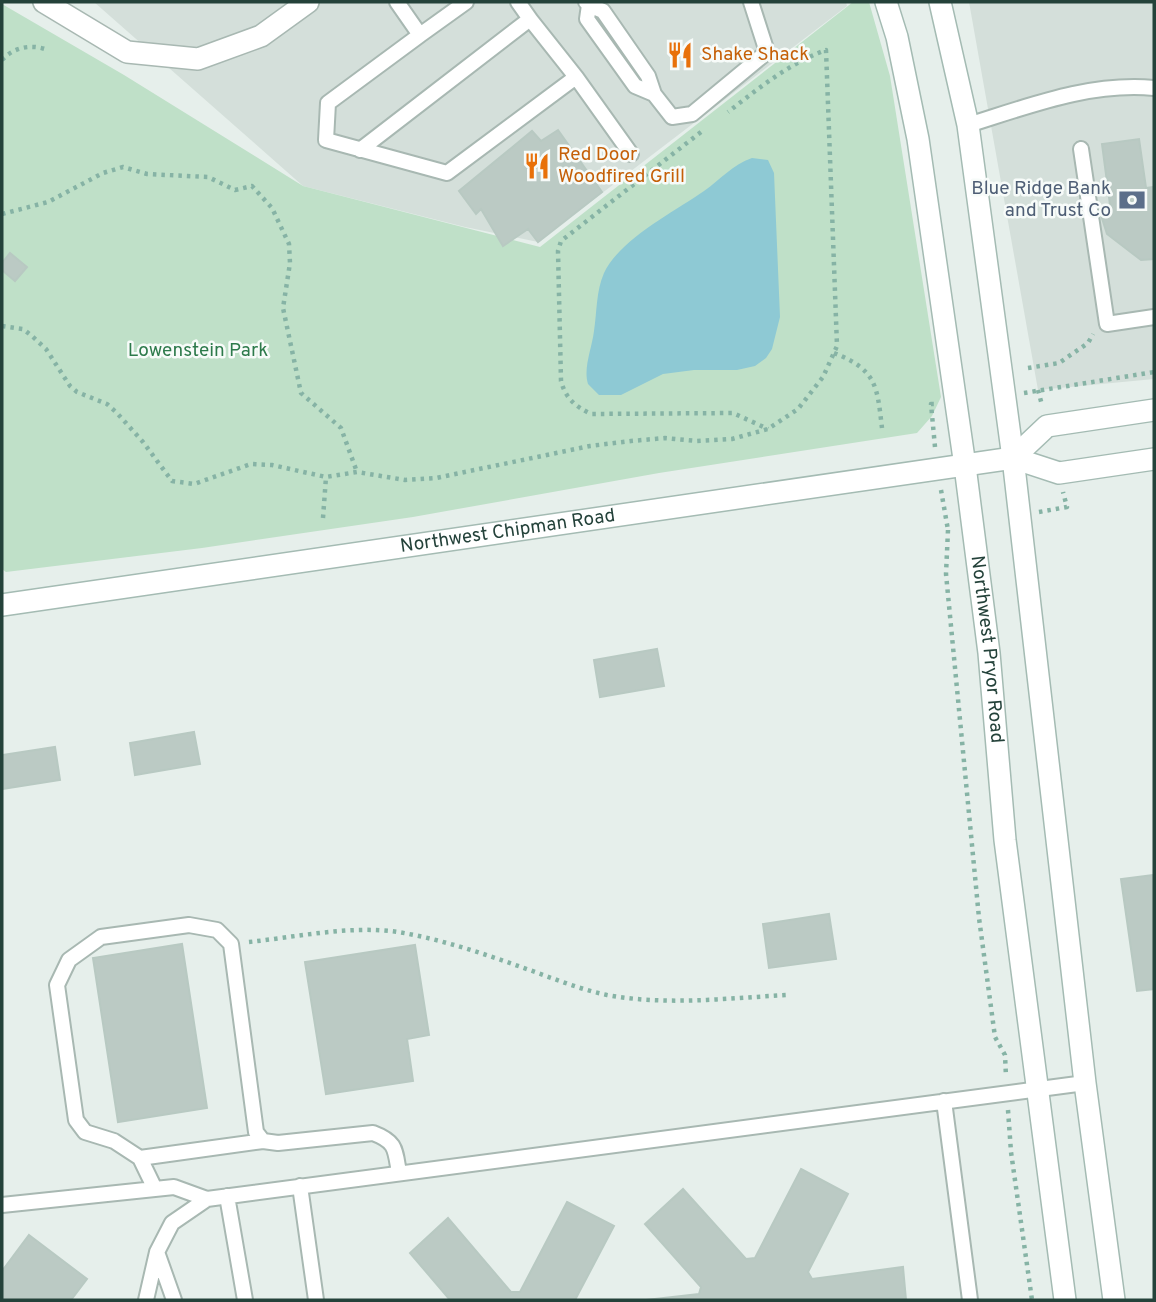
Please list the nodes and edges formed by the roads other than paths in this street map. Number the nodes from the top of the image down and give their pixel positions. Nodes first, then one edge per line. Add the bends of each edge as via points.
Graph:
1 (44, 2) edge
2 (308, 2) edge
3 (397, 2) edge
4 (466, 2) edge
5 (518, 2) edge
6 (886, 2) edge
7 (940, 2) edge
8 (587, 3) edge
9 (753, 8) edge
10 (530, 19) junction
11 (421, 35) junction
12 (576, 77) junction
13 (1154, 88) edge
14 (968, 125) junction
15 (1081, 149) dead end
16 (360, 150) junction
17 (631, 154) dead end
18 (1154, 317) edge
19 (1154, 410) edge
20 (1013, 458) junction
21 (1154, 459) edge
22 (965, 466) junction
23 (2, 605) edge
24 (1085, 1083) junction
25 (1038, 1089) junction
26 (944, 1101) junction
27 (263, 1141) junction
28 (141, 1158) junction
29 (399, 1173) junction
30 (300, 1186) junction
31 (155, 1189) junction
32 (227, 1196) junction
33 (207, 1199) junction
34 (2, 1205) edge
35 (157, 1252) junction
36 (146, 1300) edge
37 (174, 1300) edge
38 (245, 1300) edge
39 (316, 1300) edge
40 (970, 1300) edge
41 (1065, 1300) edge
42 (1114, 1300) edge

1 - 2 main road via 127,52 198,59 261,36
3 - 11 lane
4 - 11 lane
5 - 10 lane
6 - 22 main road, Northwest Pryor Road via 918,139
7 - 14 main road
8 - 9 lane via 587,19 635,86 654,94 672,117 692,114 767,52
10 - 12 lane
10 - 16 lane
11 - 16 lane via 328,103 326,140
12 - 16 lane via 447,173
12 - 17 lane
13 - 14 lane via 1134,86 1064,95
14 - 20 main road
15 - 18 lane via 1108,324
19 - 20 main road via 1047,426
20 - 21 main road, Northwest Chipman Road via 1059,473
20 - 22 main road, Northwest Chipman Road
20 - 24 main road
22 - 23 main road, Northwest Chipman Road
22 - 25 main road, Northwest Pryor Road via 989,653 1005,840
24 - 25 lane
24 - 42 main road
25 - 26 lane
25 - 41 main road, Northwest Pryor Road
26 - 29 lane
26 - 40 lane
27 - 28 lane
27 - 28 lane via 256,1132 231,944 217,930 189,925 101,937 69,960 57,985 76,1120 86,1132 114,1140
27 - 29 lane via 373,1133 388,1138
28 - 31 lane
29 - 30 lane
30 - 32 lane
30 - 39 lane
31 - 33 lane via 174,1187
31 - 34 lane
32 - 33 lane
32 - 38 lane
33 - 35 lane via 172,1223
35 - 36 lane
35 - 37 lane

